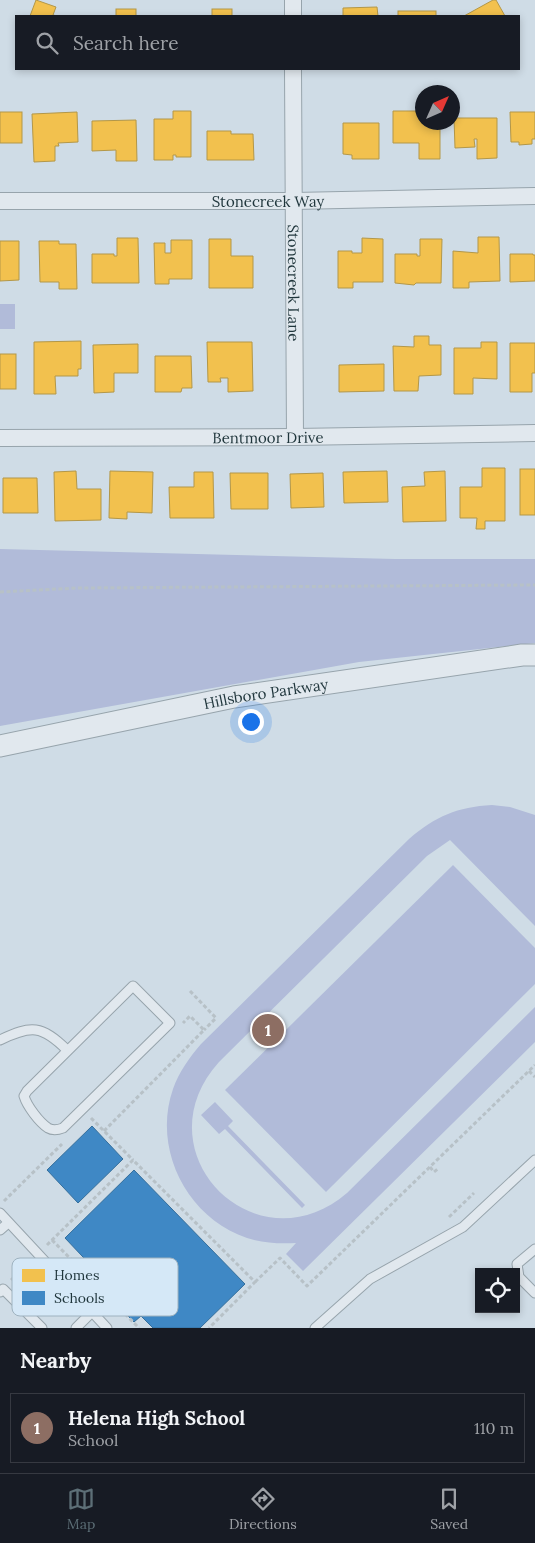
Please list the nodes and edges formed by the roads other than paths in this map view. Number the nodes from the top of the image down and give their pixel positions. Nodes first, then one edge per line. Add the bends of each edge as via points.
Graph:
1 (293, 0) edge
2 (293, 15) edge
3 (293, 70) edge
4 (535, 196) edge
5 (0, 201) edge
6 (294, 201) junction
7 (535, 433) edge
8 (295, 437) junction
9 (0, 438) edge
10 (535, 654) edge
11 (0, 746) edge
12 (0, 1040) edge
13 (66, 1050) junction
14 (535, 1160) edge
15 (0, 1213) edge
16 (8, 1223) junction
17 (0, 1230) edge
18 (535, 1249) edge
19 (41, 1258) edge
20 (0, 1292) edge
21 (535, 1293) edge
22 (12, 1298) edge
23 (30, 1316) edge
24 (88, 1316) edge
25 (96, 1316) edge
26 (42, 1328) edge
27 (76, 1328) edge
28 (107, 1328) edge
29 (315, 1328) edge

1 - 2 street
3 - 6 street, Stonecreek Lane
4 - 6 street, Stonecreek Way
5 - 6 street, Stonecreek Way
6 - 8 street, Stonecreek Lane
7 - 8 street, Bentmoor Drive
8 - 9 street, Bentmoor Drive
10 - 11 street, Hillsboro Parkway via 234,698
12 - 13 lane via 30,1029 53,1036
13 - 13 lane via 24,1096 26,1104 48,1128 55,1130 63,1128 170,1023 133,986
14 - 29 lane via 463,1227 370,1279
15 - 16 lane
16 - 17 lane
16 - 19 lane
18 - 21 lane via 517,1264 519,1277
20 - 22 lane via 3,1289
23 - 26 lane
24 - 27 lane
25 - 28 lane

